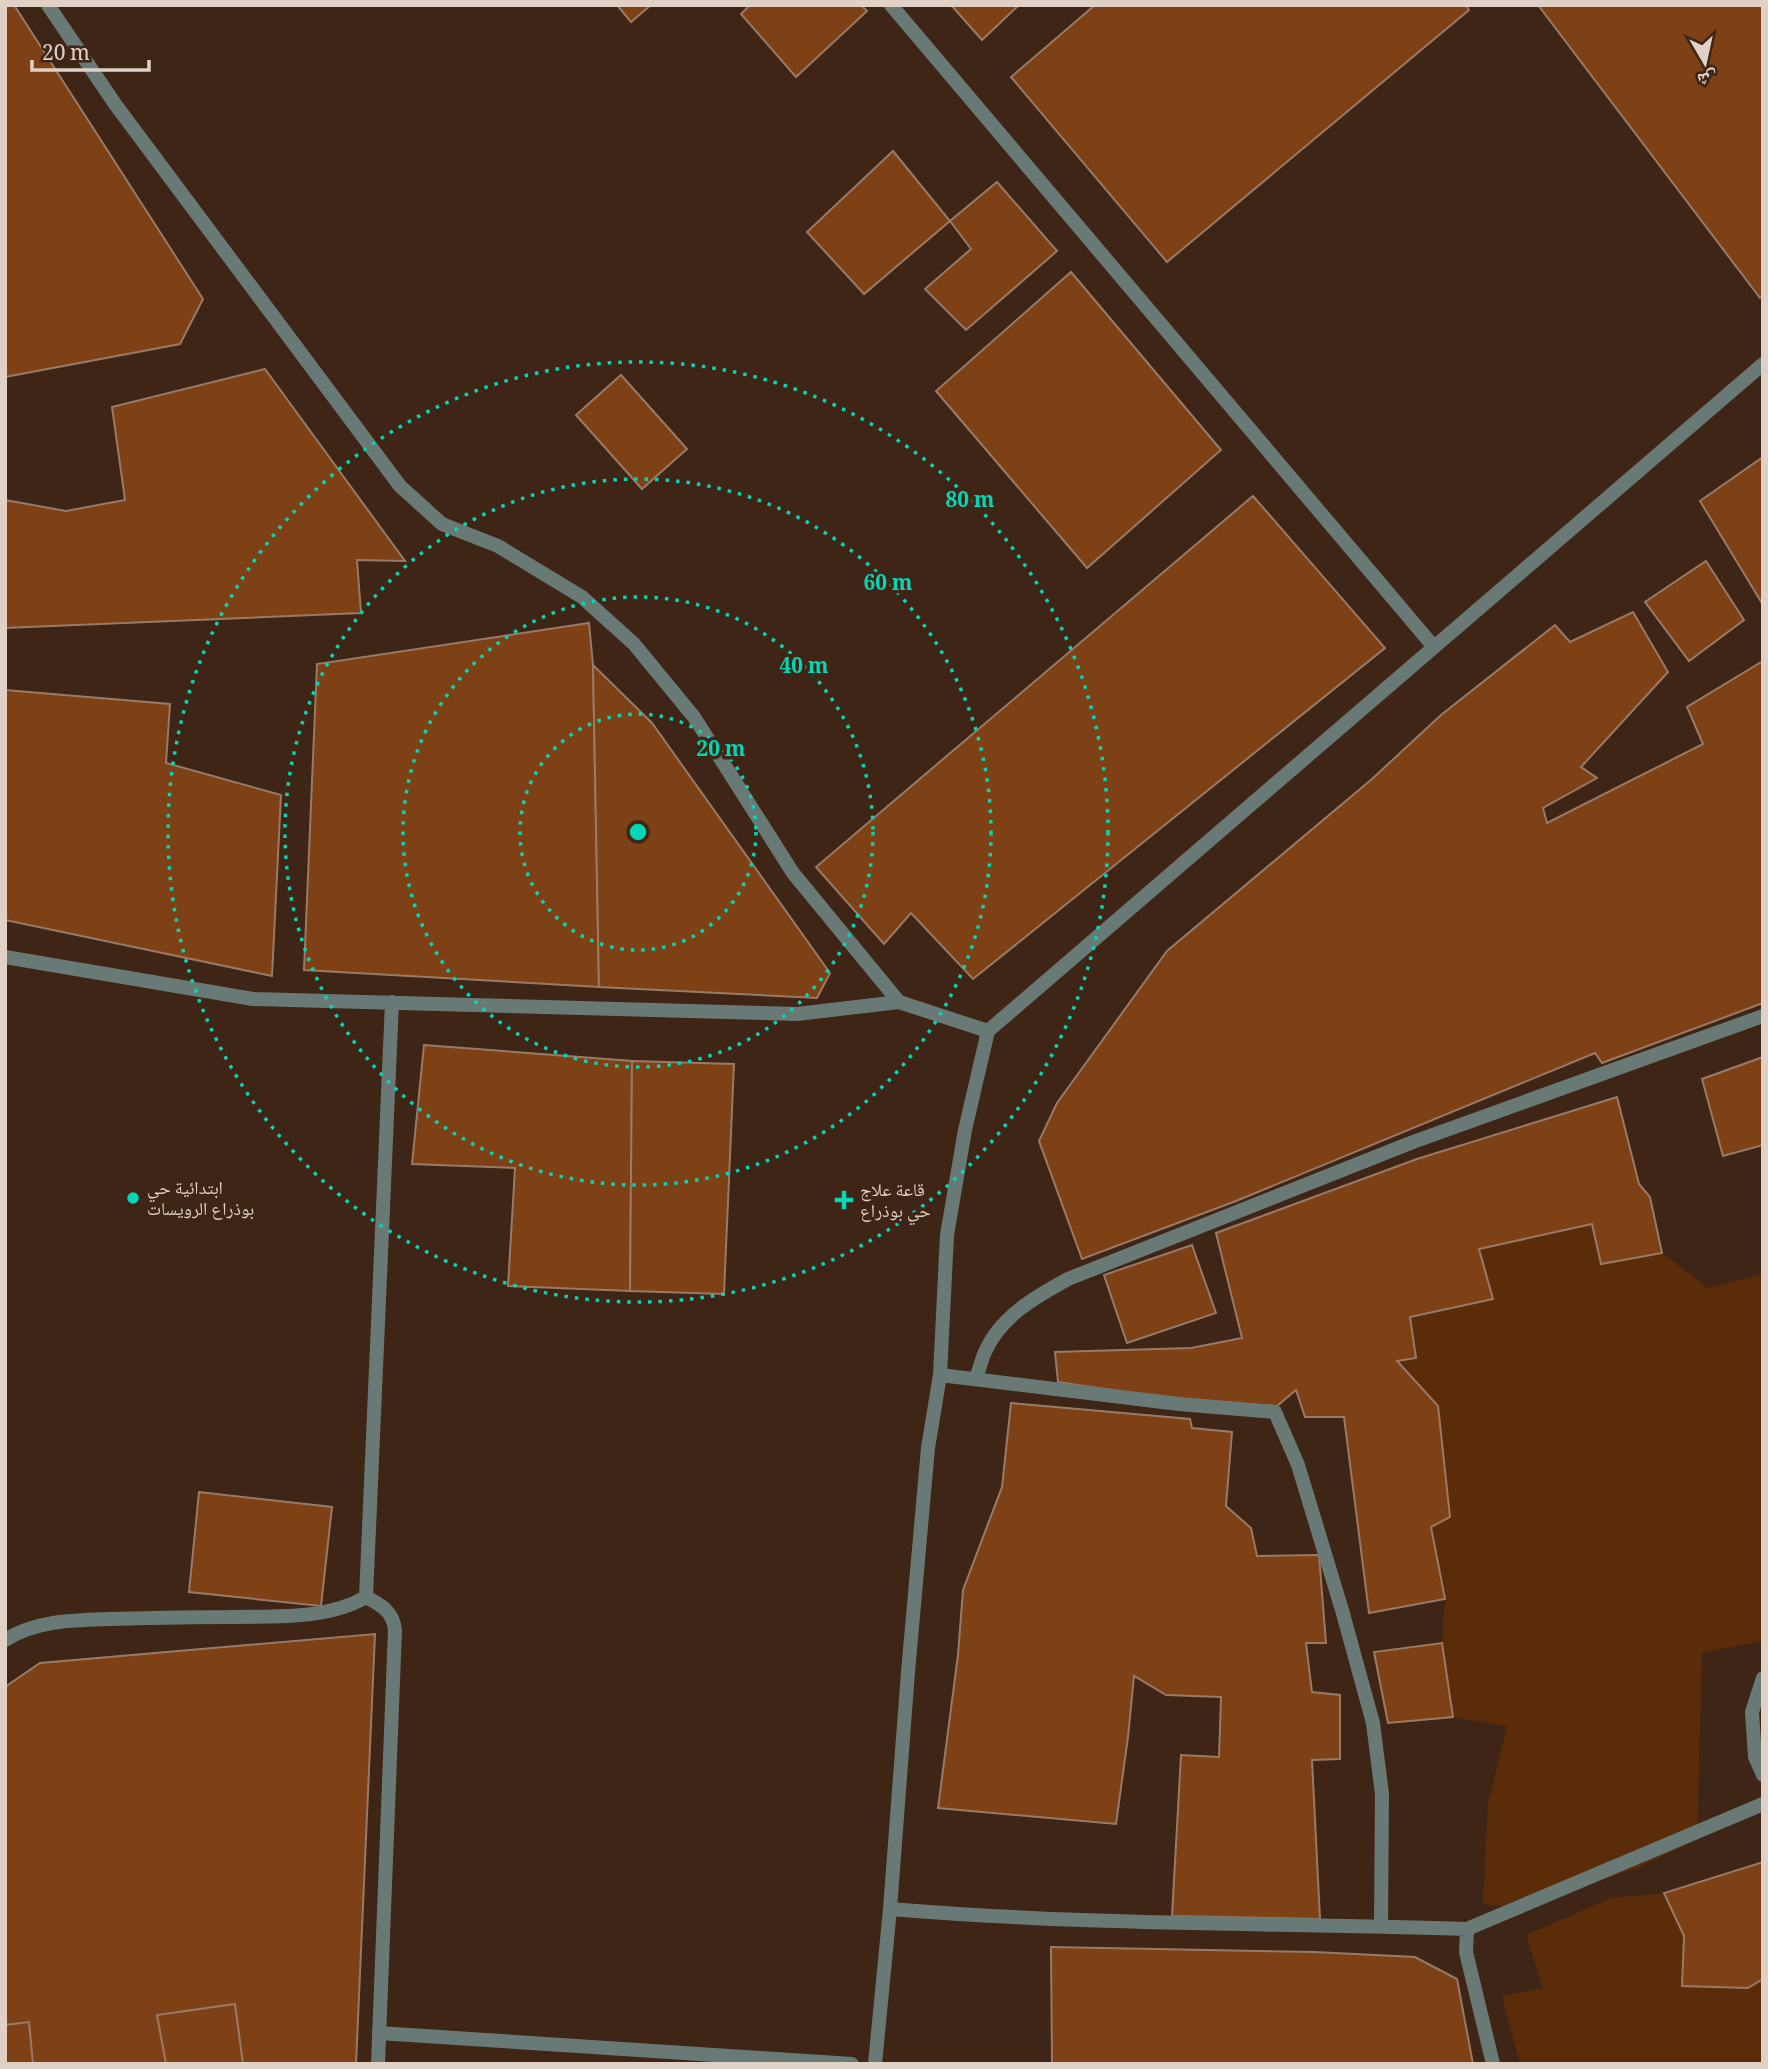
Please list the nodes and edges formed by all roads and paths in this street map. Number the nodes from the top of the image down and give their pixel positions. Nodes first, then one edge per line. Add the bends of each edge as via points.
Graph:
1 (48, 5) edge
2 (891, 5) edge
3 (1763, 364) edge
4 (1434, 647) junction
5 (5, 957) edge
6 (392, 1002) junction
7 (900, 1002) junction
8 (1763, 1016) edge
9 (988, 1031) junction
10 (940, 1375) junction
11 (976, 1379) junction
12 (366, 1597) junction
13 (5, 1640) edge
14 (1763, 1678) edge
15 (1763, 1775) edge
16 (1763, 1804) edge
17 (890, 1909) junction
18 (1381, 1926) junction
19 (1467, 1929) junction
20 (379, 2033) junction
21 (378, 2064) edge
22 (852, 2064) edge
23 (875, 2064) edge
24 (1493, 2064) edge

1 - 7 street via 115,104 400,486 442,524 498,546 582,597 635,644 694,718 793,873
2 - 4 street
3 - 4 street
4 - 9 street
5 - 6 street via 253,999
6 - 7 street via 797,1014
6 - 12 street
7 - 9 street
8 - 11 street via 1413,1142 1068,1279 1034,1298 1004,1323 986,1350
9 - 10 street via 947,1235
10 - 11 street
10 - 17 street via 928,1448
11 - 18 street via 1179,1404 1270,1410 1278,1416 1298,1465 1374,1723 1382,1794
12 - 13 street via 338,1608 285,1615 73,1620 27,1629
12 - 20 street via 385,1607 395,1630
14 - 15 street via 1752,1712 1755,1757
16 - 19 street
17 - 18 street via 1044,1918
17 - 23 street
18 - 19 street
19 - 24 street via 1465,1952
20 - 21 street
20 - 22 street

